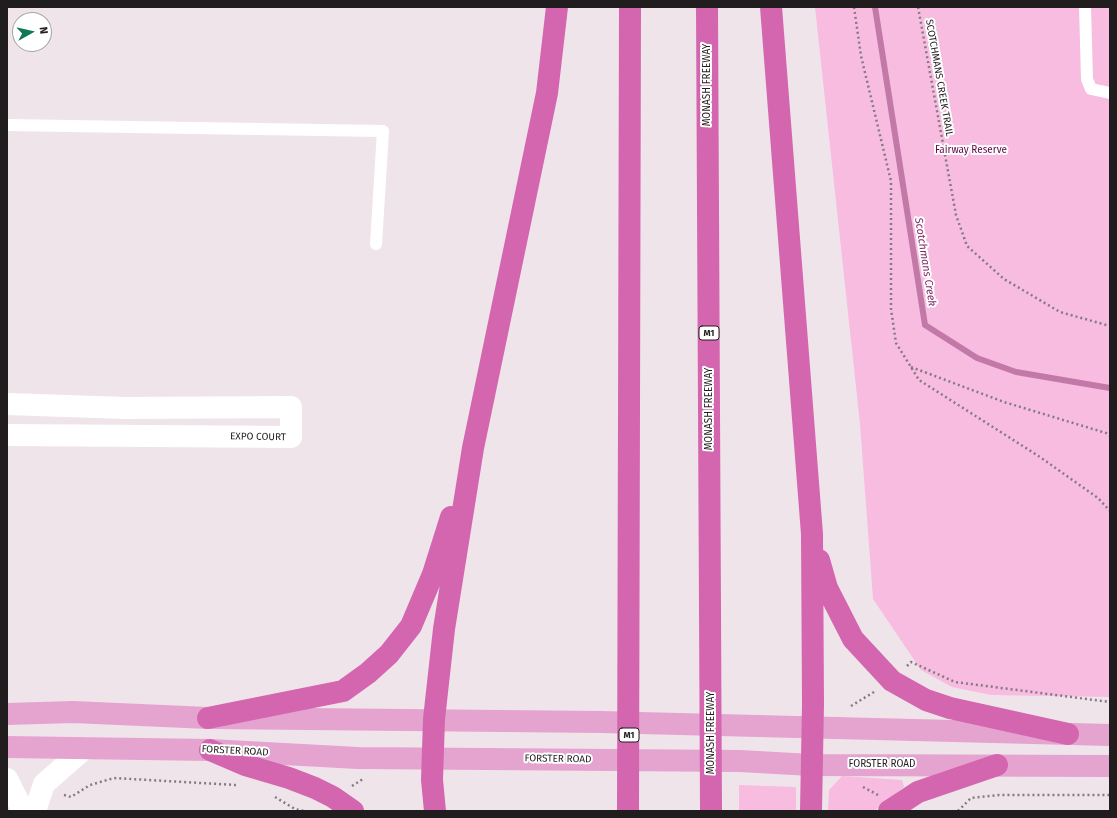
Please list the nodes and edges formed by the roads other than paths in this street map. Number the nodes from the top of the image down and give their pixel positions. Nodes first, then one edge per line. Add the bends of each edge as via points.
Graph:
1 (557, 7) edge
2 (630, 7) edge
3 (707, 7) edge
4 (770, 7) edge
5 (1084, 7) edge
6 (1110, 93) edge
7 (7, 125) edge
8 (376, 244) dead end
9 (7, 404) edge
10 (125, 408) junction
11 (7, 435) edge
12 (124, 436) junction
13 (473, 448) junction
14 (812, 534) junction
15 (7, 714) edge
16 (208, 718) junction
17 (434, 719) junction
18 (812, 726) junction
19 (1068, 734) junction
20 (1110, 735) edge
21 (7, 746) edge
22 (85, 748) junction
23 (210, 750) junction
24 (433, 758) junction
25 (811, 765) junction
26 (997, 765) junction
27 (1110, 766) edge
28 (7, 779) edge
29 (23, 811) edge
30 (35, 811) edge
31 (353, 811) edge
32 (435, 811) edge
33 (628, 811) edge
34 (711, 811) edge
35 (810, 811) edge
36 (889, 811) edge

1 - 13 highway via 547,93
2 - 33 highway, M1
3 - 34 highway, MONASH FREEWAY / M1
4 - 14 highway
5 - 6 lane via 1087,79 1091,89
7 - 8 lane via 383,131
9 - 10 street, EXPO COURT
10 - 12 street
10 - 12 street, EXPO COURT via 291,407 291,437
11 - 12 street, EXPO COURT
13 - 16 highway via 433,574 411,626 390,654 343,691
13 - 17 highway via 444,629
14 - 18 highway
14 - 19 highway via 827,588 853,639 892,681 926,700 950,708
15 - 16 main road via 73,712
16 - 17 main road
17 - 18 main road
17 - 24 highway
18 - 19 main road
18 - 25 highway
19 - 20 main road
21 - 22 main road, FORSTER ROAD
22 - 23 main road, FORSTER ROAD
22 - 30 street via 44,784
23 - 24 main road, FORSTER ROAD via 358,758
23 - 31 highway via 245,765 315,788
24 - 25 main road, FORSTER ROAD via 740,761
24 - 32 highway
25 - 26 main road, FORSTER ROAD
25 - 35 highway
26 - 27 main road, FORSTER ROAD
26 - 36 highway via 918,792
28 - 29 street

